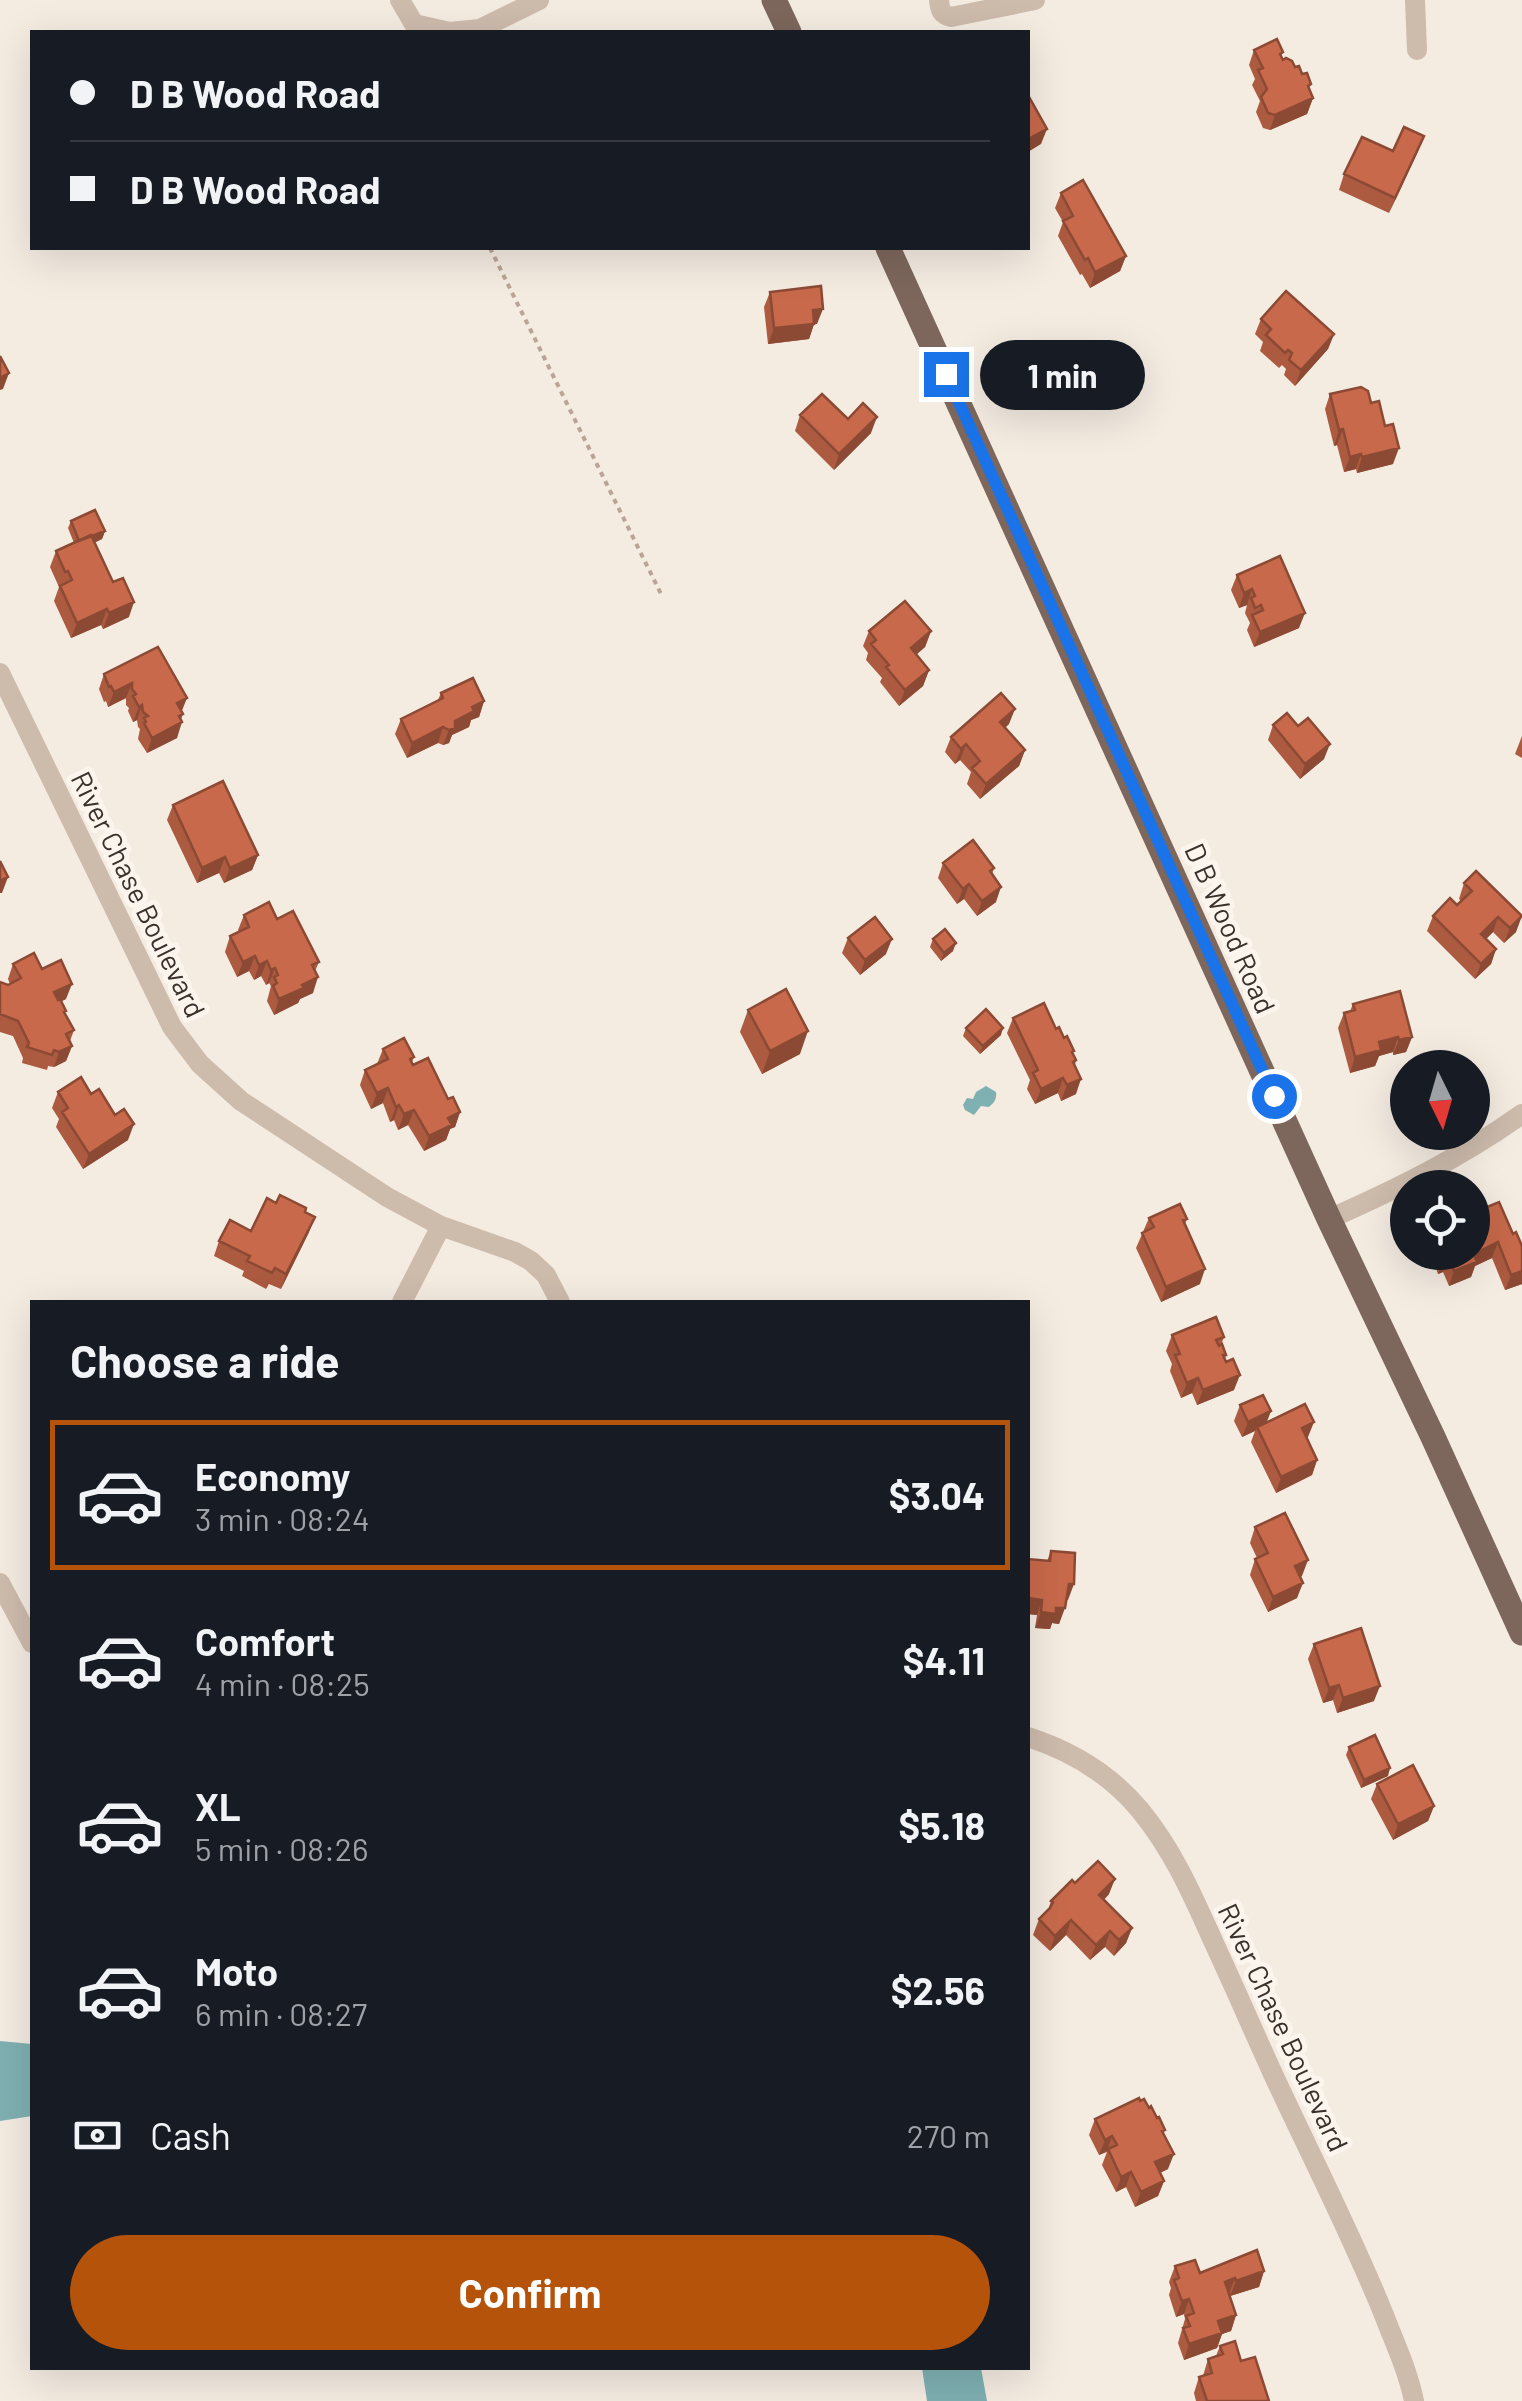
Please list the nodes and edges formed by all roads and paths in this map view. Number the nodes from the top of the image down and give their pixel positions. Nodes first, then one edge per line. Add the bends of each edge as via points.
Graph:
1 (400, 0) edge
2 (539, 0) edge
3 (774, 0) edge
4 (939, 0) edge
5 (1035, 0) edge
6 (1415, 0) edge
7 (441, 30) edge
8 (480, 30) edge
9 (788, 30) edge
10 (1418, 50) dead end
11 (491, 250) edge
12 (889, 250) edge
13 (662, 596) dead end
14 (0, 674) edge
15 (1522, 1114) edge
16 (1329, 1219) junction
17 (441, 1226) junction
18 (403, 1300) edge
19 (559, 1300) edge
20 (0, 1583) edge
21 (1522, 1633) edge
22 (30, 1638) edge
23 (1030, 1738) edge
24 (1414, 2401) edge

1 - 7 street via 414,24
2 - 8 street
3 - 9 main road
4 - 5 street via 940,10 952,17
6 - 10 street
11 - 13 path
12 - 16 main road, D B Wood Road
14 - 17 street, River Chase Boulevard via 172,1028 200,1064 288,1133
15 - 16 street via 1418,1178
16 - 21 main road, D B Wood Road
17 - 18 street
17 - 19 street, River Chase Boulevard via 531,1262
20 - 22 street
23 - 24 street, River Chase Boulevard via 1114,1783 1164,1841 1366,2270

